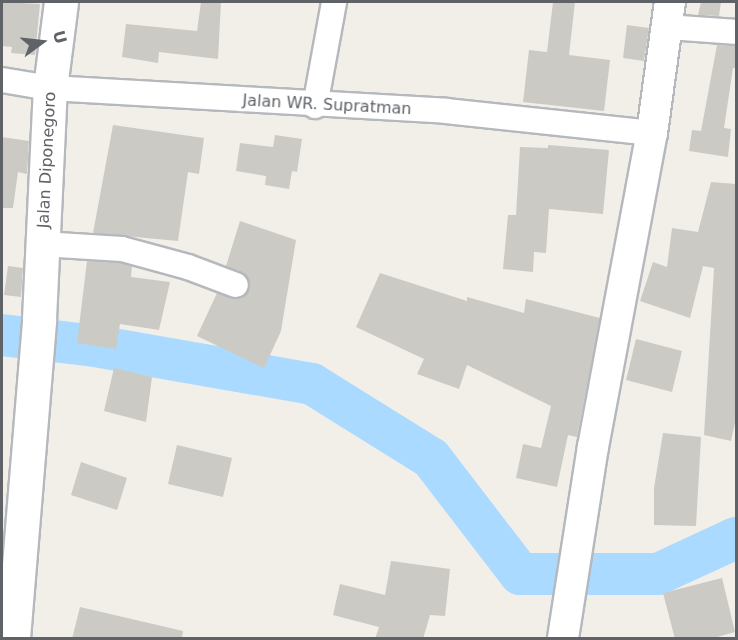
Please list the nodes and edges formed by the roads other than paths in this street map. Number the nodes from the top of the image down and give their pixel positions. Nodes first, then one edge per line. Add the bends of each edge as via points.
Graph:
1 (61, 2) edge
2 (334, 2) edge
3 (668, 14) edge
4 (736, 32) edge
5 (2, 80) edge
6 (50, 88) junction
7 (315, 106) junction
8 (652, 133) junction
9 (42, 244) junction
10 (236, 285) dead end
11 (563, 636) edge
12 (13, 639) edge

1 - 6 main road, Jalan Diponegoro
2 - 7 street
3 - 4 street
3 - 8 street
5 - 6 street, Jalan WR. Supratman
6 - 7 street, Jalan WR. Supratman
6 - 9 main road, Jalan Diponegoro
7 - 8 street, Jalan WR. Supratman via 446,111
8 - 11 street
9 - 10 street via 122,249
9 - 12 main road, Jalan Diponegoro

